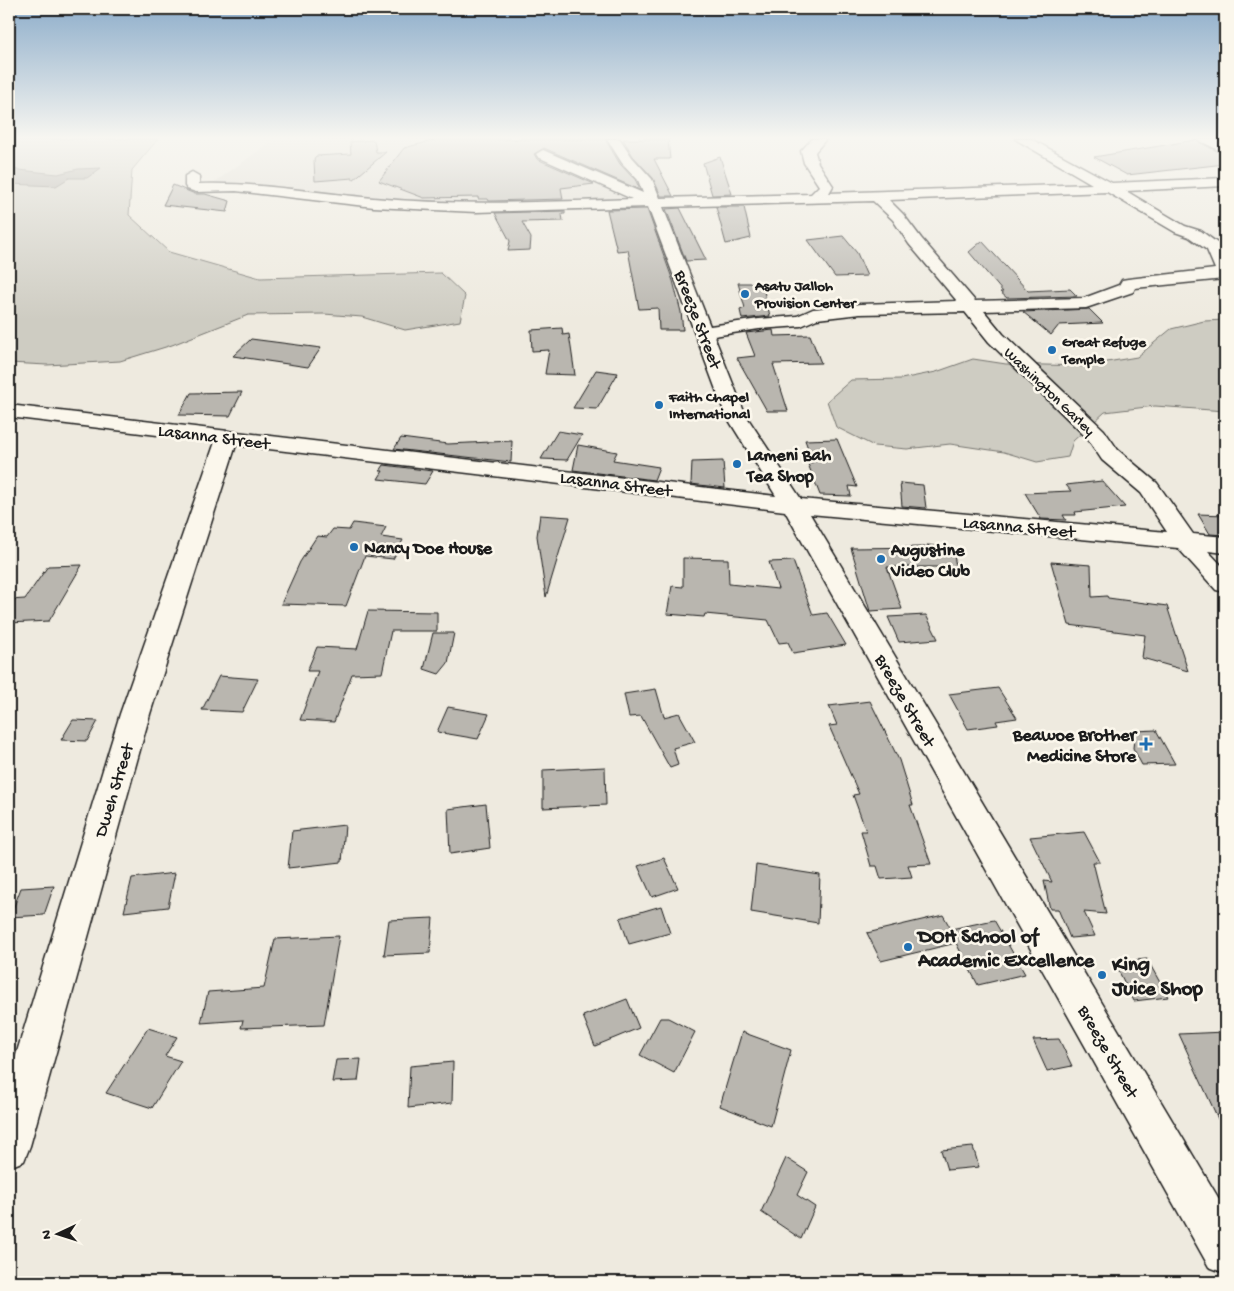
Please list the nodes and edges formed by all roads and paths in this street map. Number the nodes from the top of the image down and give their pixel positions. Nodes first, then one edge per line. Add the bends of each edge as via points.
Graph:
1 (342, 199) edge
2 (644, 199) edge
3 (652, 199) edge
4 (782, 199) edge
5 (879, 199) edge
6 (1128, 199) edge
7 (654, 204) junction
8 (476, 208) junction
9 (364, 217) dead end
10 (968, 305) junction
11 (704, 332) junction
12 (9, 411) edge
13 (227, 438) junction
14 (792, 505) junction
15 (1185, 541) junction
16 (1225, 544) edge
17 (1225, 584) edge
18 (9, 1146) edge
19 (1225, 1251) edge

1 - 8 street
2 - 7 street
3 - 7 street, Breeze Street
4 - 7 street
5 - 10 street, Washington Garley via 898,217
6 - 10 street via 1195,234 1214,248 1224,270 1218,275 1128,284 1127,288 1086,303
7 - 8 street
7 - 11 street, Breeze Street
8 - 9 street
10 - 11 street via 847,310 813,314 801,320
10 - 15 street, Washington Garley via 996,338 1096,435 1110,455 1149,488
11 - 14 street, Breeze Street via 735,414
12 - 13 street, Lasanna Street
13 - 14 street, Lasanna Street
13 - 18 street, Dweh Street via 135,714
14 - 15 street, Lasanna Street
14 - 19 street, Breeze Street
15 - 16 street, Lasanna Street
15 - 17 street, Washington Garley

